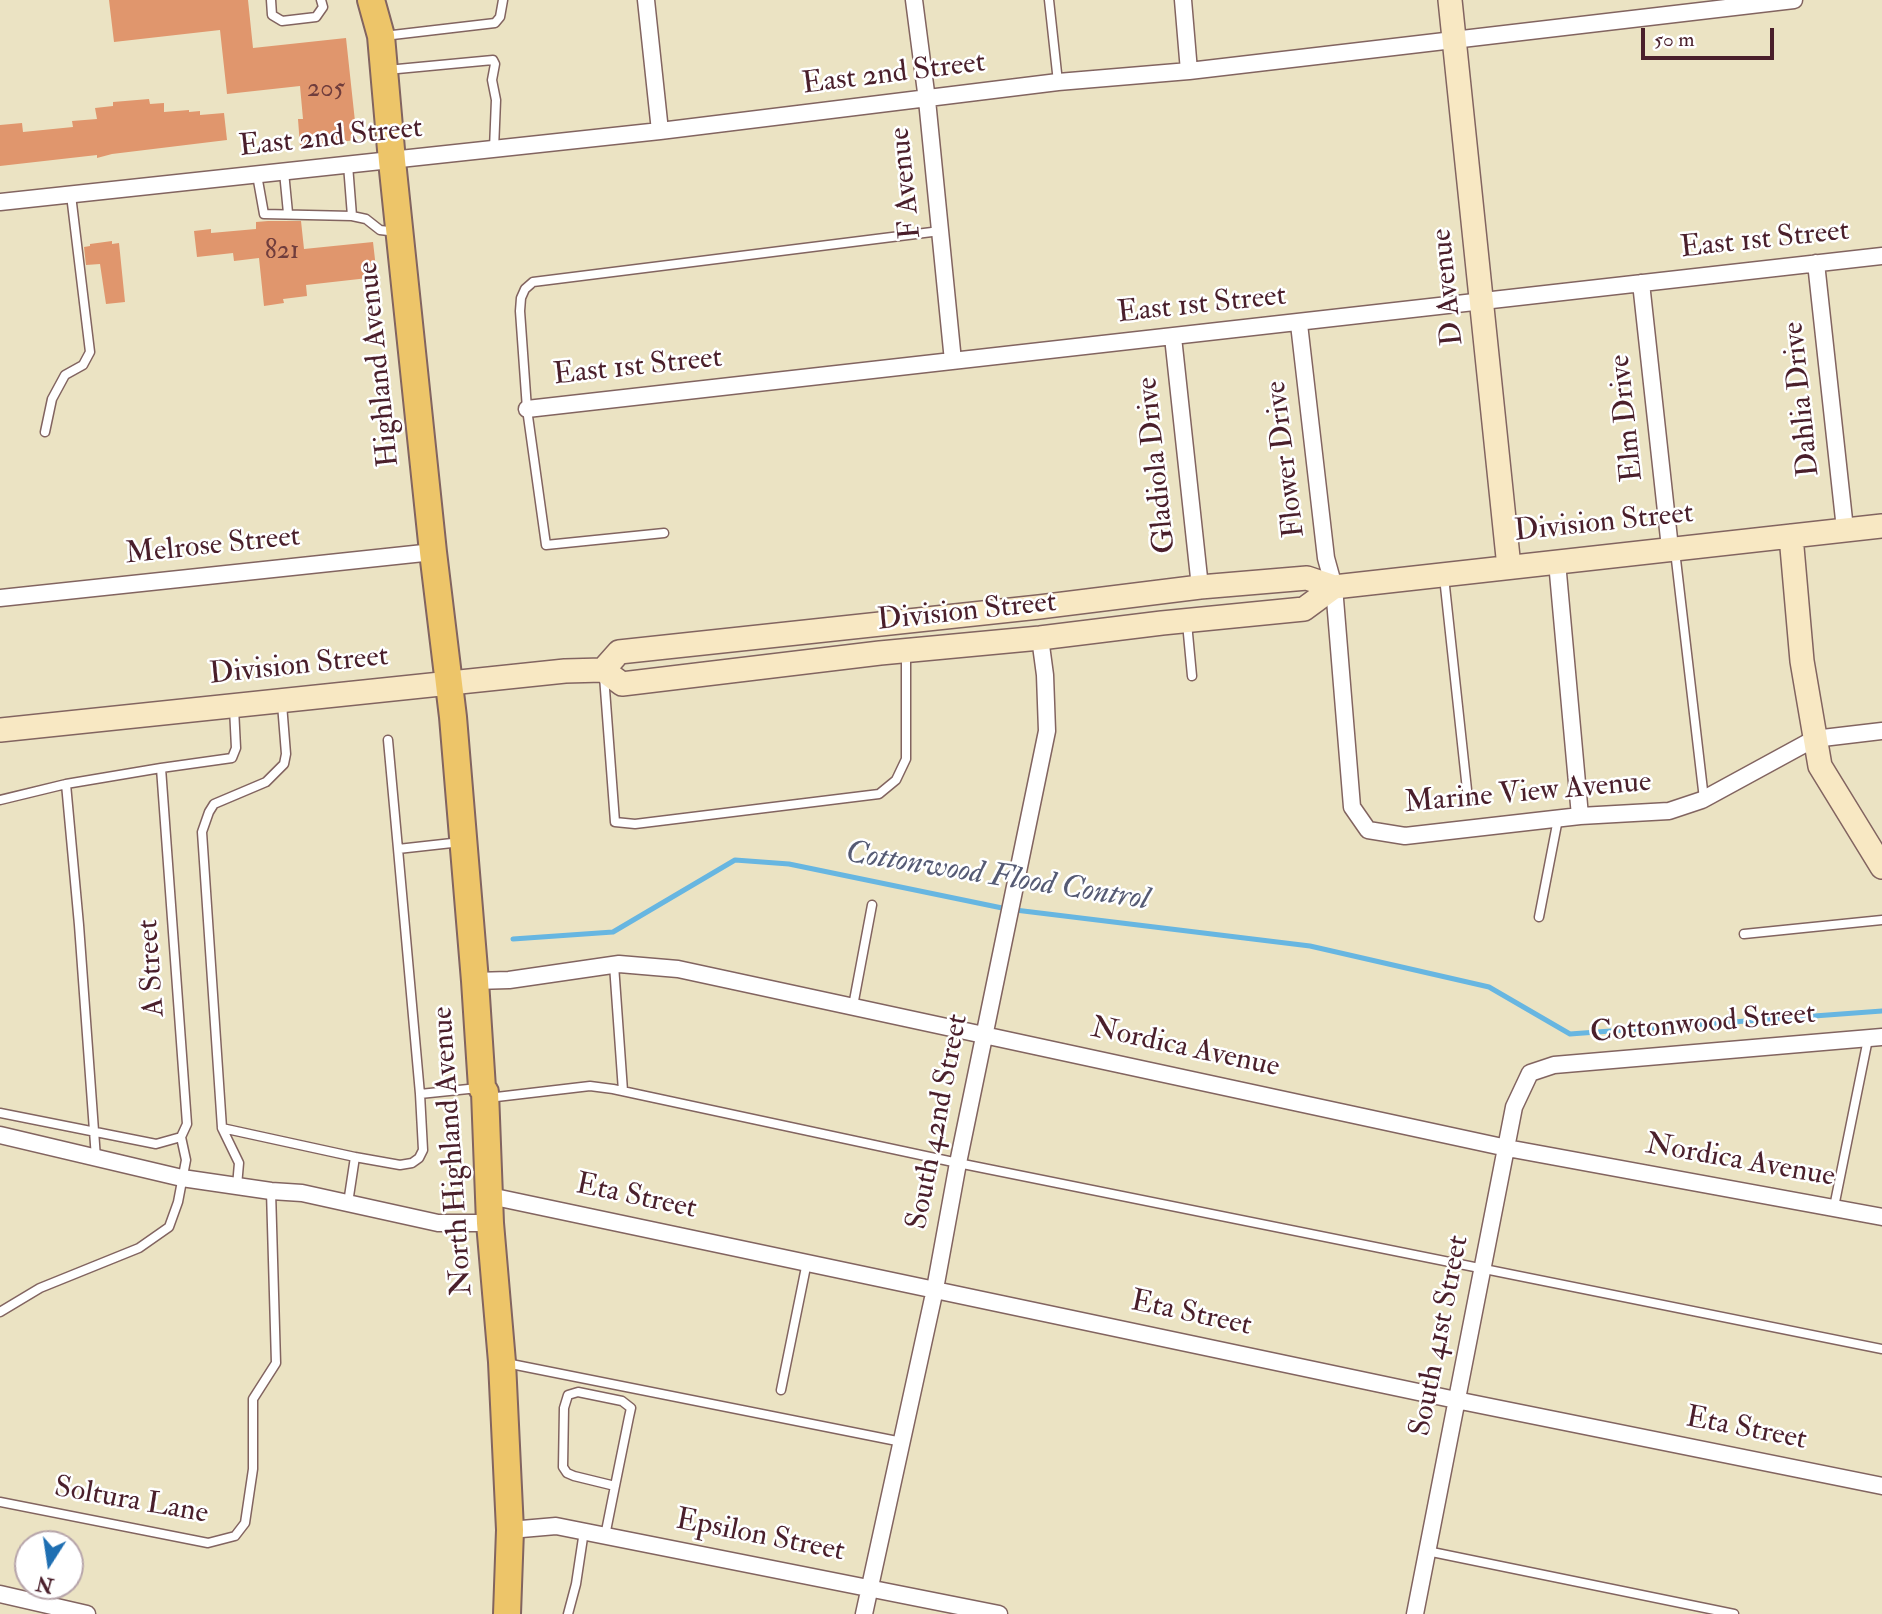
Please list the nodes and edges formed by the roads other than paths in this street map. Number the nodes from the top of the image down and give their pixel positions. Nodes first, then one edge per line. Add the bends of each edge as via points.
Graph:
1 (271, 0) edge
2 (321, 0) edge
3 (371, 0) edge
4 (387, 0) edge
5 (503, 0) edge
6 (646, 0) edge
7 (914, 0) edge
8 (1049, 0) edge
9 (1183, 0) edge
10 (1450, 0) edge
11 (1794, 0) edge
12 (381, 36) junction
13 (1454, 40) junction
14 (384, 70) junction
15 (1189, 71) junction
16 (1058, 82) junction
17 (927, 100) junction
18 (660, 131) junction
19 (494, 149) junction
20 (392, 160) junction
21 (348, 165) junction
22 (284, 172) junction
23 (257, 175) junction
24 (71, 195) junction
25 (0, 202) edge
26 (288, 213) junction
27 (352, 216) junction
28 (940, 231) junction
29 (400, 232) junction
30 (1882, 256) edge
31 (1816, 264) junction
32 (1641, 283) junction
33 (1482, 302) junction
34 (1299, 324) junction
35 (1173, 337) junction
36 (953, 361) junction
37 (527, 409) junction
38 (45, 432) dead end
39 (1882, 526) edge
40 (1845, 529) junction
41 (664, 533) dead end
42 (1791, 536) junction
43 (1673, 548) junction
44 (433, 552) junction
45 (1557, 562) junction
46 (1509, 567) junction
47 (1443, 574) junction
48 (1200, 587) junction
49 (1334, 587) junction
50 (0, 598) edge
51 (1187, 620) junction
52 (1040, 638) junction
53 (906, 651) junction
54 (603, 670) junction
55 (1192, 676) dead end
56 (451, 684) junction
57 (281, 700) junction
58 (233, 705) junction
59 (0, 730) edge
60 (1882, 731) edge
61 (1815, 739) junction
62 (388, 740) dead end
63 (161, 768) junction
64 (66, 784) junction
65 (1468, 799) dead end
66 (1704, 799) junction
67 (0, 800) edge
68 (1580, 816) junction
69 (1558, 819) junction
70 (464, 841) junction
71 (398, 849) junction
72 (1882, 866) edge
73 (872, 905) dead end
74 (1539, 917) dead end
75 (1882, 920) edge
76 (1744, 934) dead end
77 (614, 965) junction
78 (475, 981) junction
79 (853, 1006) junction
80 (985, 1035) junction
81 (1875, 1038) edge
82 (1531, 1073) joint
83 (623, 1091) junction
84 (483, 1093) junction
85 (420, 1094) junction
86 (0, 1113) edge
87 (222, 1128) junction
88 (95, 1131) junction
89 (0, 1135) edge
90 (181, 1137) junction
91 (1507, 1148) junction
92 (96, 1157) junction
93 (355, 1157) junction
94 (958, 1163) junction
95 (182, 1178) junction
96 (237, 1186) junction
97 (271, 1191) junction
98 (490, 1196) junction
99 (348, 1203) junction
100 (1834, 1207) junction
101 (1882, 1217) edge
102 (490, 1223) junction
103 (807, 1262) junction
104 (1483, 1269) junction
105 (935, 1289) junction
106 (0, 1312) edge
107 (1882, 1349) edge
108 (502, 1362) junction
109 (781, 1390) dead end
110 (1456, 1400) junction
111 (902, 1442) junction
112 (615, 1486) junction
113 (1882, 1486) edge
114 (0, 1502) edge
115 (510, 1530) junction
116 (584, 1531) junction
117 (605, 1536) junction
118 (1427, 1551) junction
119 (871, 1587) junction
120 (0, 1594) edge
121 (87, 1614) edge
122 (507, 1614) edge
123 (568, 1614) edge
124 (864, 1614) edge
125 (999, 1614) edge
126 (1415, 1614) edge
127 (1734, 1614) edge

1 - 2 lane via 272,15 282,21 316,17 323,7
3 - 12 main road, Highland Avenue
4 - 12 main road, Highland Avenue
5 - 12 lane via 495,23
6 - 18 street
7 - 17 street, F Avenue
8 - 16 lane
9 - 15 street
10 - 13 main road, D Avenue
11 - 13 street, East 2nd Street
12 - 14 main road, Highland Avenue
13 - 15 street, East 2nd Street
13 - 33 main road, D Avenue
14 - 19 lane via 493,60
14 - 20 main road, Highland Avenue
15 - 16 street, East 2nd Street
16 - 17 street, East 2nd Street
17 - 18 street, East 2nd Street
17 - 28 street, F Avenue
18 - 19 street, East 2nd Street
19 - 20 street, East 2nd Street
20 - 21 street, East 2nd Street
20 - 29 main road, Highland Avenue
21 - 22 street, East 2nd Street
21 - 27 lane
22 - 23 street, East 2nd Street
22 - 26 lane
23 - 24 street, East 2nd Street
23 - 26 lane via 264,214
24 - 25 street, East 2nd Street
24 - 38 lane via 90,352 83,365 65,375 52,399
26 - 27 lane
27 - 29 lane via 366,219 380,230
28 - 36 street, F Avenue
28 - 37 lane via 533,282 525,289 520,311
29 - 44 main road, Highland Avenue
30 - 31 street, East 1st Street
31 - 32 street, East 1st Street
31 - 40 street, Dahlia Drive
32 - 33 street, East 1st Street
32 - 43 street, Elm Drive
33 - 34 street, East 1st Street
33 - 46 main road, D Avenue
34 - 35 street, East 1st Street
34 - 49 street, Flower Drive via 1326,558
35 - 36 street, East 1st Street
35 - 48 street, Gladiola Drive
36 - 37 street, East 1st Street
37 - 41 lane via 546,545
39 - 40 main road, Division Street
40 - 42 main road, Division Street
42 - 43 main road, Division Street
42 - 61 main road via 1802,661
43 - 45 main road, Division Street
43 - 66 lane
44 - 50 street, Melrose Street
44 - 56 main road, Highland Avenue
45 - 46 main road, Division Street
45 - 68 street
46 - 47 main road, Division Street
47 - 49 main road, Division Street
47 - 65 lane
48 - 49 main road, Division Street via 1307,578
48 - 54 main road, Division Street via 619,652
49 - 51 main road, Division Street via 1304,609
49 - 69 street, Marine View Avenue via 1352,807 1368,830 1405,836
51 - 52 main road, Division Street
51 - 55 lane
52 - 53 main road, Division Street
52 - 80 street, South 42nd Street via 1047,731
53 - 54 main road, Division Street via 622,684
53 - 54 lane via 906,759 896,780 879,794 635,824 615,822
54 - 56 main road, Division Street
56 - 57 main road, Division Street
56 - 70 main road, North Highland Avenue
57 - 58 main road, Division Street
57 - 87 lane via 284,764 266,782 214,804 202,832
58 - 59 main road, Division Street
58 - 63 lane via 236,748 232,758
60 - 61 street, Marine View Avenue
61 - 66 street, Marine View Avenue
61 - 72 main road via 1820,766
62 - 71 lane
63 - 64 lane
63 - 90 lane, A Street via 187,1124
64 - 67 lane
64 - 88 lane
66 - 68 street, Marine View Avenue via 1669,811
68 - 69 street, Marine View Avenue
69 - 74 lane
70 - 71 lane
70 - 78 main road, North Highland Avenue
71 - 85 lane
73 - 79 lane
75 - 76 lane
77 - 78 street, Nordica Avenue
77 - 79 street, Nordica Avenue via 678,969
77 - 83 lane
78 - 84 main road, North Highland Avenue
79 - 80 street, Nordica Avenue
80 - 91 street, Nordica Avenue
80 - 94 street, South 42nd Street
81 - 82 street, Cottonwood Street via 1554,1065
81 - 100 lane
82 - 91 street, South 41st Street via 1514,1107
83 - 84 lane via 590,1086
83 - 94 lane
84 - 85 lane
84 - 98 main road, North Highland Avenue
85 - 93 lane via 423,1150 419,1158 400,1165
86 - 88 lane
87 - 93 lane
87 - 96 lane via 239,1163
88 - 90 lane via 156,1144
88 - 92 lane
89 - 92 street
90 - 95 lane, A Street via 186,1160
91 - 100 street, Nordica Avenue
91 - 104 street, South 41st Street
92 - 95 street
93 - 99 lane
94 - 104 lane
94 - 105 street, South 42nd Street
95 - 96 street
95 - 106 lane, A Street via 169,1227 139,1248 40,1288
96 - 97 street
97 - 99 street
97 - 114 lane, Soltura Lane via 276,1363 253,1399 253,1469 246,1523 235,1536 208,1543
98 - 102 main road, North Highland Avenue
98 - 103 street, Eta Street
99 - 102 street via 438,1223
100 - 101 street, Nordica Avenue
102 - 108 main road, North Highland Avenue
103 - 105 street, Eta Street
103 - 109 lane
104 - 107 lane
104 - 110 street, South 41st Street
105 - 110 street, Eta Street
105 - 111 street, South 42nd Street
108 - 111 lane
108 - 115 main road, North Highland Avenue
110 - 113 street, Eta Street
110 - 118 street, South 41st Street
111 - 119 street, South 42nd Street
112 - 112 lane via 631,1408 622,1401 578,1392 568,1395 563,1467 567,1474
112 - 117 lane
115 - 116 street, Epsilon Street via 556,1526
115 - 122 main road, North Highland Avenue
116 - 117 street, Epsilon Street
116 - 123 lane
117 - 119 street, Epsilon Street
118 - 126 street, South 41st Street
118 - 127 lane
119 - 124 street, South 42nd Street
119 - 125 street, Epsilon Street
120 - 121 street

